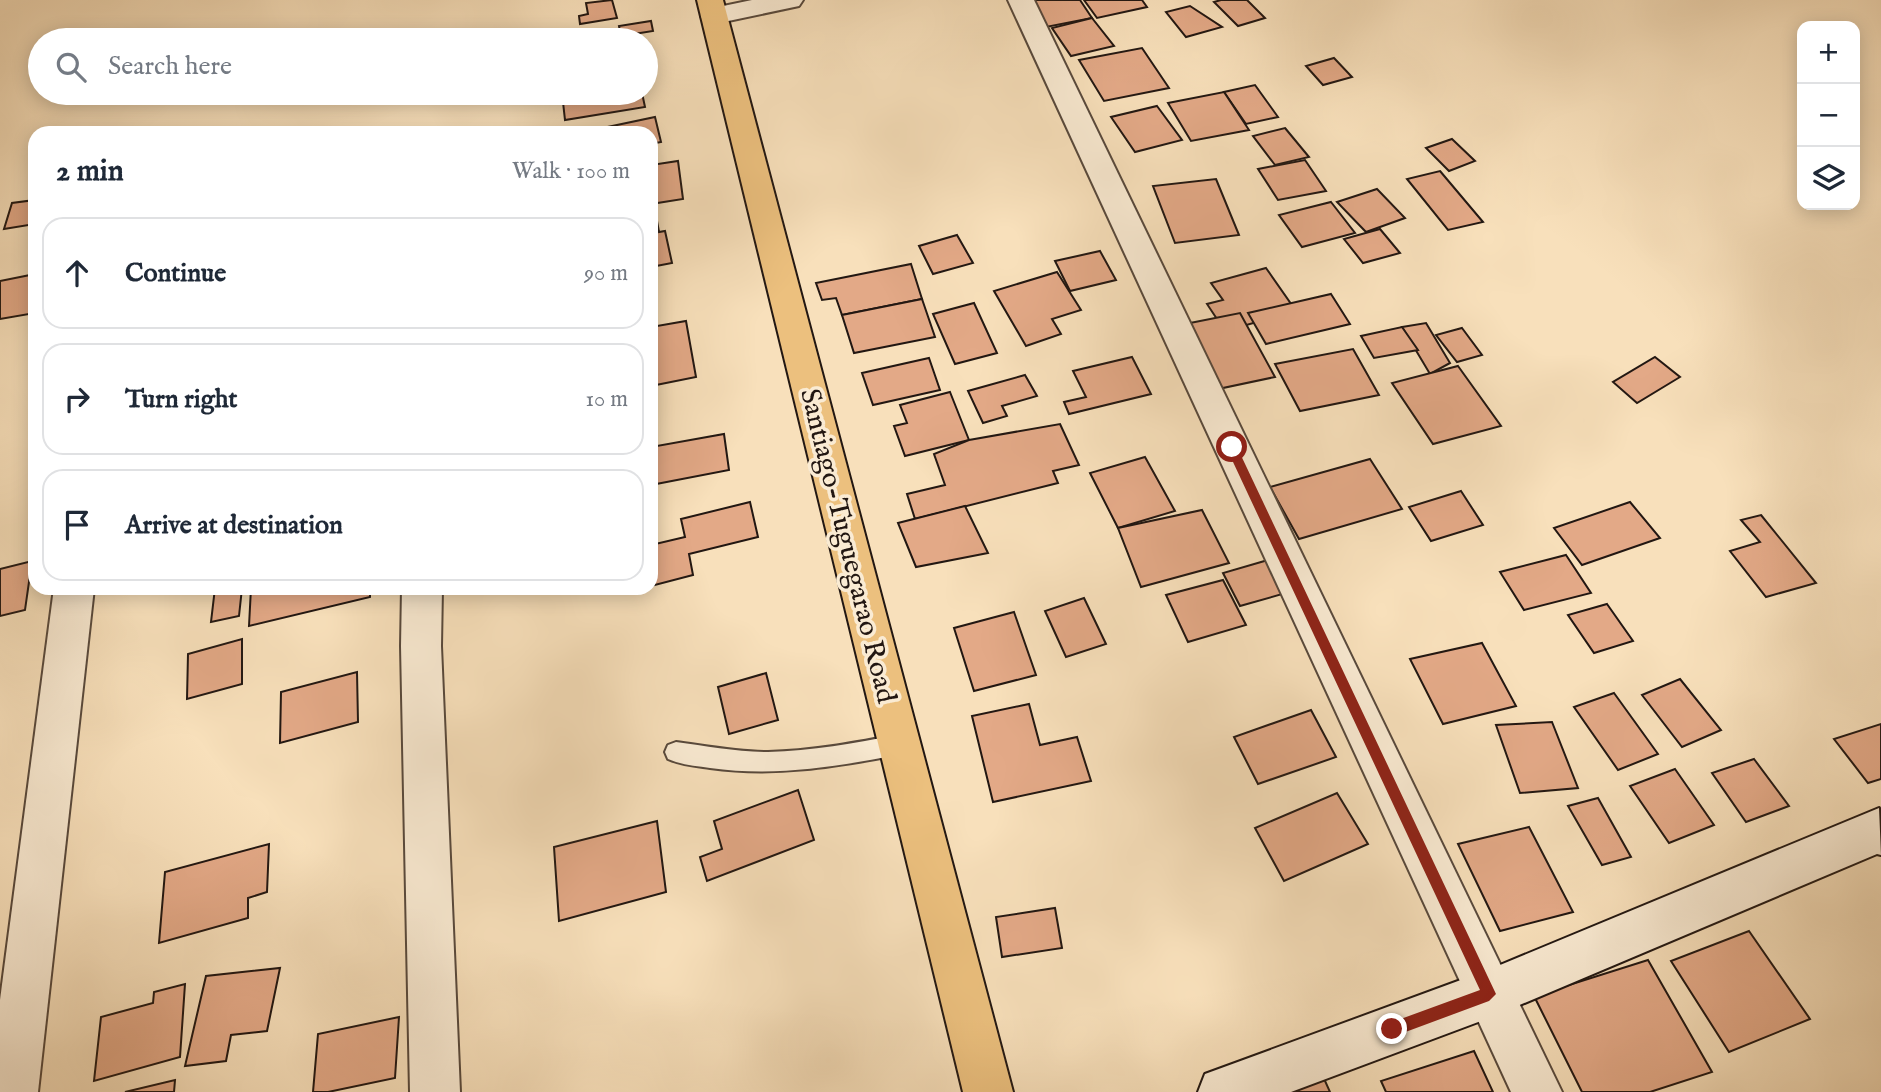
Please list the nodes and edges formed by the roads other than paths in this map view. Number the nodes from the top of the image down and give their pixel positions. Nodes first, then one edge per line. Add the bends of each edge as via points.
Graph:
1 (790, 0) edge
2 (1021, 0) edge
3 (712, 8) edge
4 (73, 595) edge
5 (422, 595) edge
6 (897, 745) junction
7 (676, 752) dead end
8 (1881, 833) edge
9 (1489, 994) junction
10 (13, 1092) edge
11 (435, 1092) edge
12 (988, 1092) edge
13 (1223, 1092) edge
14 (1537, 1092) edge

1 - 3 street
2 - 9 street
3 - 6 highway, Santiago-Tuguegarao Road
4 - 10 street
5 - 11 street
6 - 7 lane via 778,762
6 - 12 highway, Santiago-Tuguegarao Road
8 - 9 street via 1879,830
9 - 13 street
9 - 14 street

